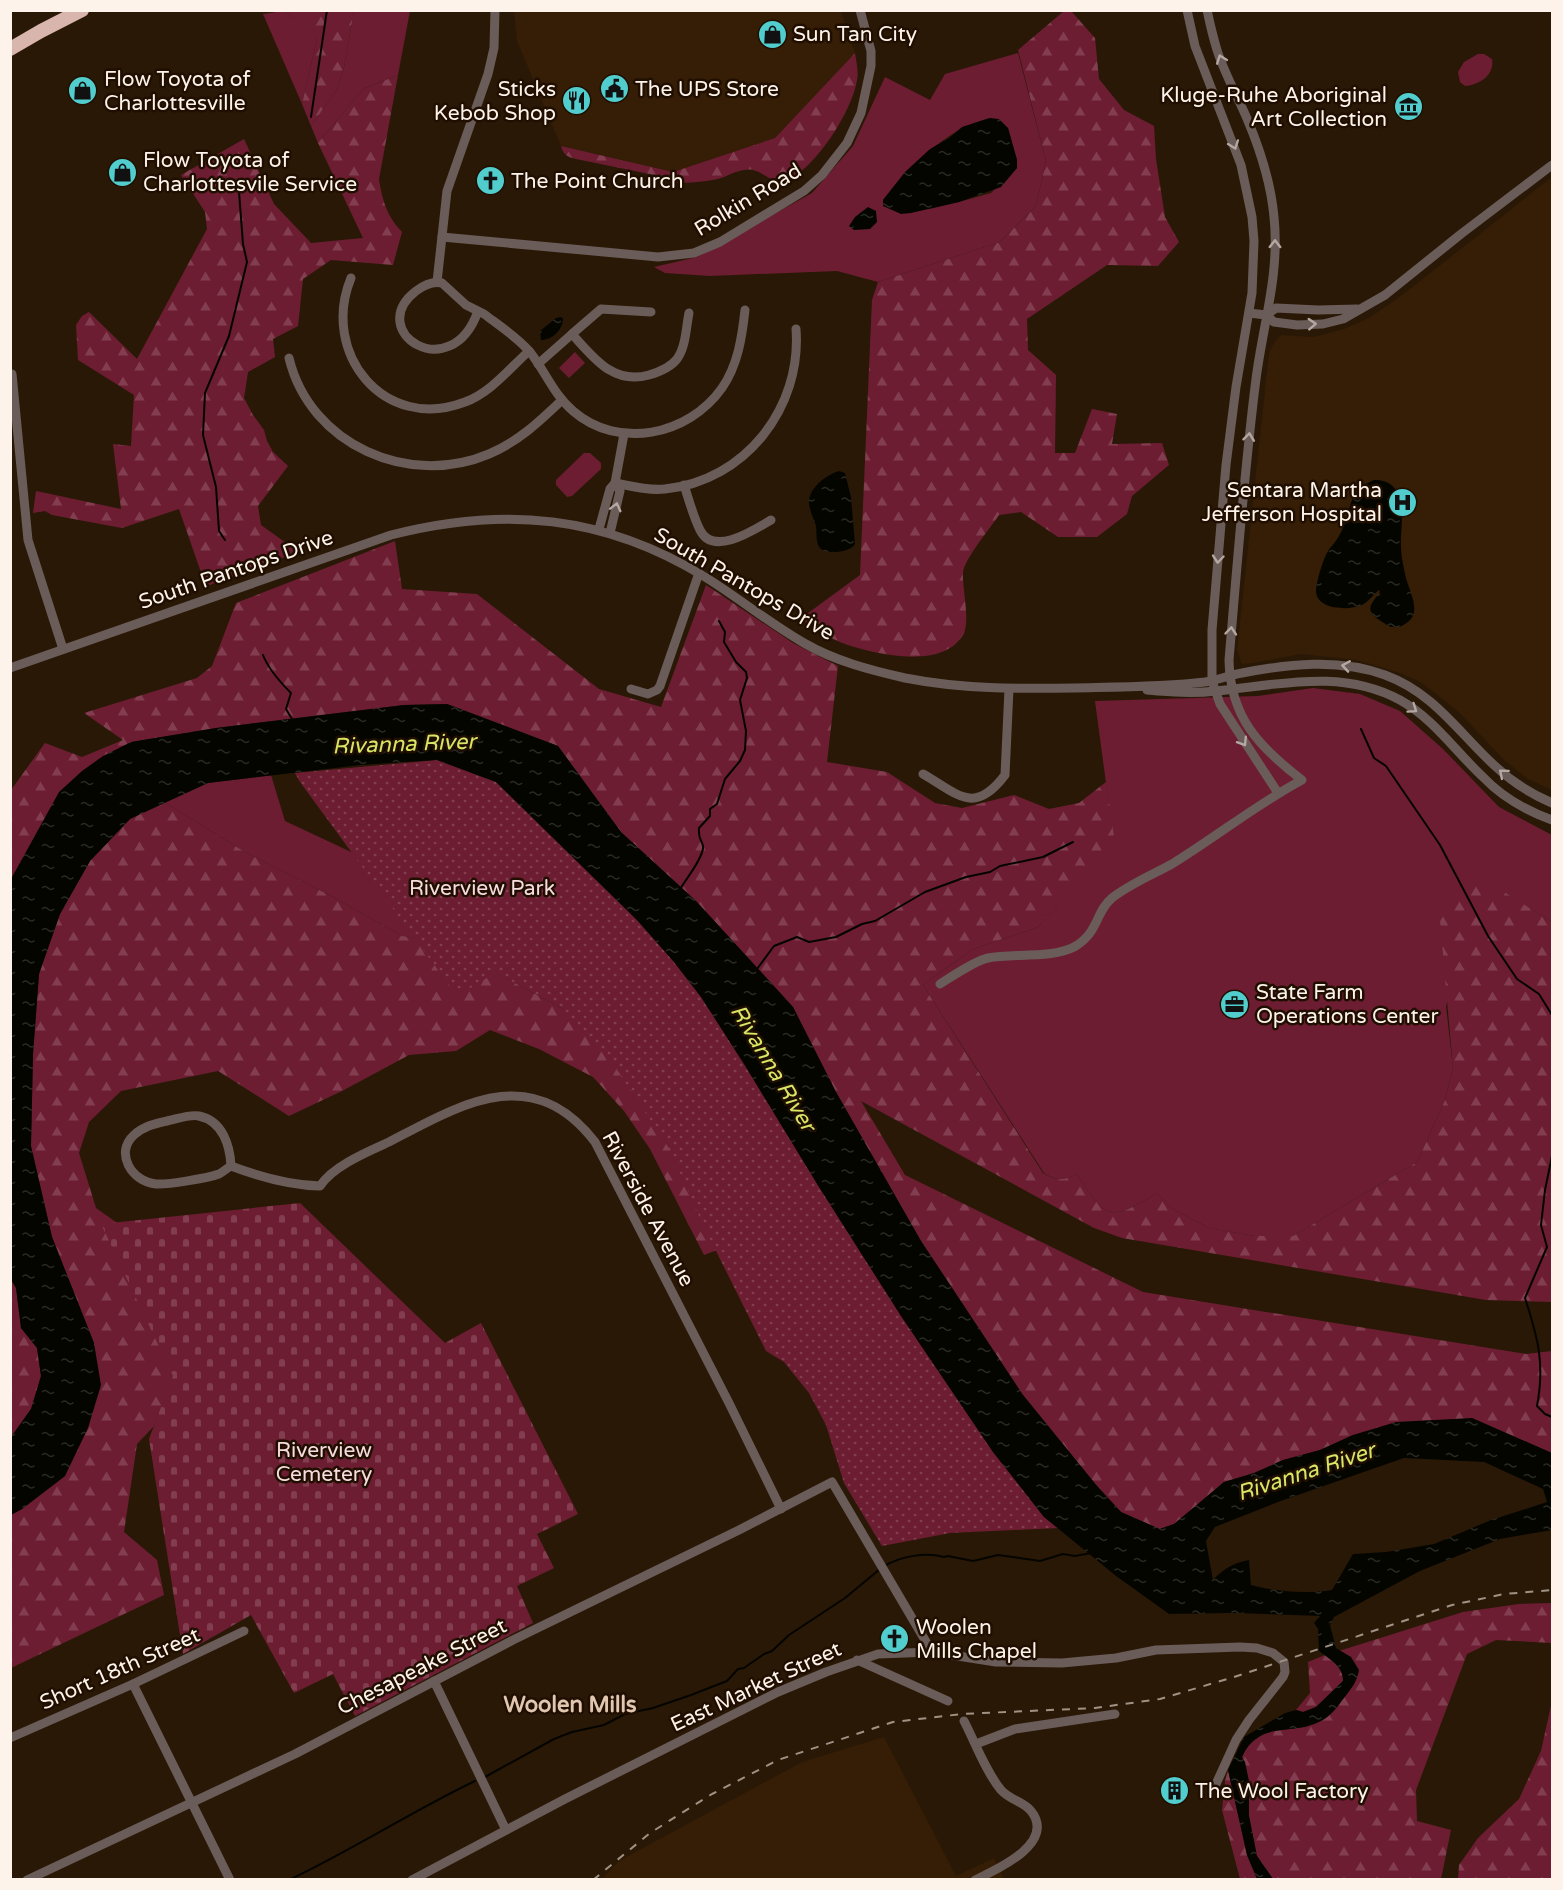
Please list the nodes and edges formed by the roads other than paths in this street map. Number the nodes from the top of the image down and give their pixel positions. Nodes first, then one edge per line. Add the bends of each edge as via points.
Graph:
1 (82, 10) edge
2 (495, 10) edge
3 (860, 10) edge
4 (1187, 10) edge
5 (1207, 10) edge
6 (10, 50) edge
7 (1552, 165) edge
8 (442, 237) junction
9 (351, 278) dead end
10 (437, 282) junction
11 (1358, 309) junction
12 (745, 310) dead end
13 (478, 311) junction
14 (651, 312) dead end
15 (689, 313) dead end
16 (1249, 314) junction
17 (1266, 315) junction
18 (796, 329) dead end
19 (572, 334) junction
20 (529, 351) junction
21 (289, 358) dead end
22 (538, 364) junction
23 (12, 374) edge
24 (562, 400) junction
25 (624, 434) junction
26 (615, 483) junction
27 (684, 485) junction
28 (22, 497) junction
29 (10, 498) edge
30 (771, 520) dead end
31 (599, 529) junction
32 (610, 533) junction
33 (699, 573) junction
34 (63, 649) junction
35 (10, 668) edge
36 (1229, 676) junction
37 (1212, 681) junction
38 (1122, 687) junction
39 (631, 689) dead end
40 (1009, 689) junction
41 (1231, 690) junction
42 (1214, 692) junction
43 (923, 774) dead end
44 (1278, 794) junction
45 (1552, 803) edge
46 (1552, 820) edge
47 (940, 984) dead end
48 (231, 1166) junction
49 (781, 1509) junction
50 (244, 1631) dead end
51 (932, 1652) junction
52 (857, 1660) junction
53 (434, 1681) junction
54 (133, 1684) junction
55 (948, 1701) dead end
56 (1115, 1714) dead end
57 (964, 1721) dead end
58 (10, 1738) edge
59 (976, 1744) junction
60 (1216, 1784) dead end
61 (193, 1803) junction
62 (506, 1830) junction
63 (27, 1880) edge
64 (230, 1880) edge
65 (412, 1880) edge
66 (975, 1880) edge

1 - 6 highway
2 - 8 street via 491,58 448,184
3 - 8 street, Rolkin Road via 872,66 861,113 847,143 822,175 804,190 720,242 682,256 658,257
4 -> 16 street via 1195,46 1248,192 1254,241
17 -> 5 street via 1275,259 1271,194 1260,152 1217,50
7 - 11 street via 1385,295
8 - 10 street
9 - 20 street via 342,313 349,352 369,384 393,400 434,408 465,402 489,389
10 - 13 street via 447,285 466,305
10 - 13 street via 421,288 402,309 403,330 412,342 434,350 451,345 469,330
11 - 17 street via 1276,308
17 -> 11 street via 1274,321 1298,325 1323,324 1343,319
12 - 25 street via 733,367 705,408 661,430
13 - 20 street
14 - 19 street via 601,309
15 - 19 street via 677,359 661,372 637,378 618,375 596,361
16 - 17 street
16 -> 37 street via 1226,465 1212,630
36 -> 17 street via 1245,466
18 - 27 street via 792,379 766,433 731,465
19 - 22 street
20 - 22 street
21 - 24 street via 314,408 336,432 368,453 405,464 458,464 489,454 522,436
22 - 24 street
23 - 28 street
24 - 25 street via 590,423
25 - 26 street
26 - 27 street via 655,489
26 - 31 street
32 -> 26 street via 620,490
27 - 30 street via 700,531 708,539 724,542
28 - 29 street
28 - 34 street via 31,553
31 - 32 street, South Pantops Drive
31 - 34 street, South Pantops Drive via 498,519 419,528
32 - 33 street, South Pantops Drive
33 - 39 street via 660,686 648,694
33 - 40 street, South Pantops Drive via 805,643 848,663 935,683
34 - 35 street, South Pantops Drive
36 - 37 street, South Pantops Drive
36 - 41 street
45 -> 36 street, South Pantops Drive via 1517,785 1495,767 1442,710 1383,674 1311,664
37 - 38 street, South Pantops Drive
37 - 42 street
38 - 40 street, South Pantops Drive
38 - 42 street, South Pantops Drive
40 - 43 street via 1005,775 1001,781 980,798 969,800
41 - 42 street, South Pantops Drive
41 - 44 street via 1259,743 1302,780
41 -> 46 street, South Pantops Drive via 1313,680 1378,690 1431,721 1484,779 1508,798
42 -> 44 street
44 - 47 street via 1111,899 1087,938 1072,948 986,958
48 - 48 street via 224,1134 208,1119 197,1115 145,1126 126,1148 129,1169 148,1184 220,1173
48 - 49 street, Riverside Avenue via 294,1185 320,1186 331,1173 475,1101 518,1096 564,1113 595,1142
49 - 51 street, Chesapeake Street via 832,1482
49 - 53 street, Chesapeake Street
50 - 54 street, Short 18th Street
51 - 52 street, East Market Street via 894,1652
51 - 60 street, East Market Street via 1022,1664 1062,1664 1156,1650 1240,1647 1277,1654 1285,1666 1283,1677 1236,1740
52 - 55 street
52 - 62 street, East Market Street via 778,1692
53 - 61 street, Chesapeake Street
53 - 62 street
54 - 58 street, Short 18th Street
54 - 61 street
56 - 59 street via 1015,1729
57 - 59 street
59 - 66 street via 997,1784 1009,1798 1031,1811 1036,1828 1027,1849
61 - 63 street, Chesapeake Street
61 - 64 street
62 - 65 street, East Market Street

